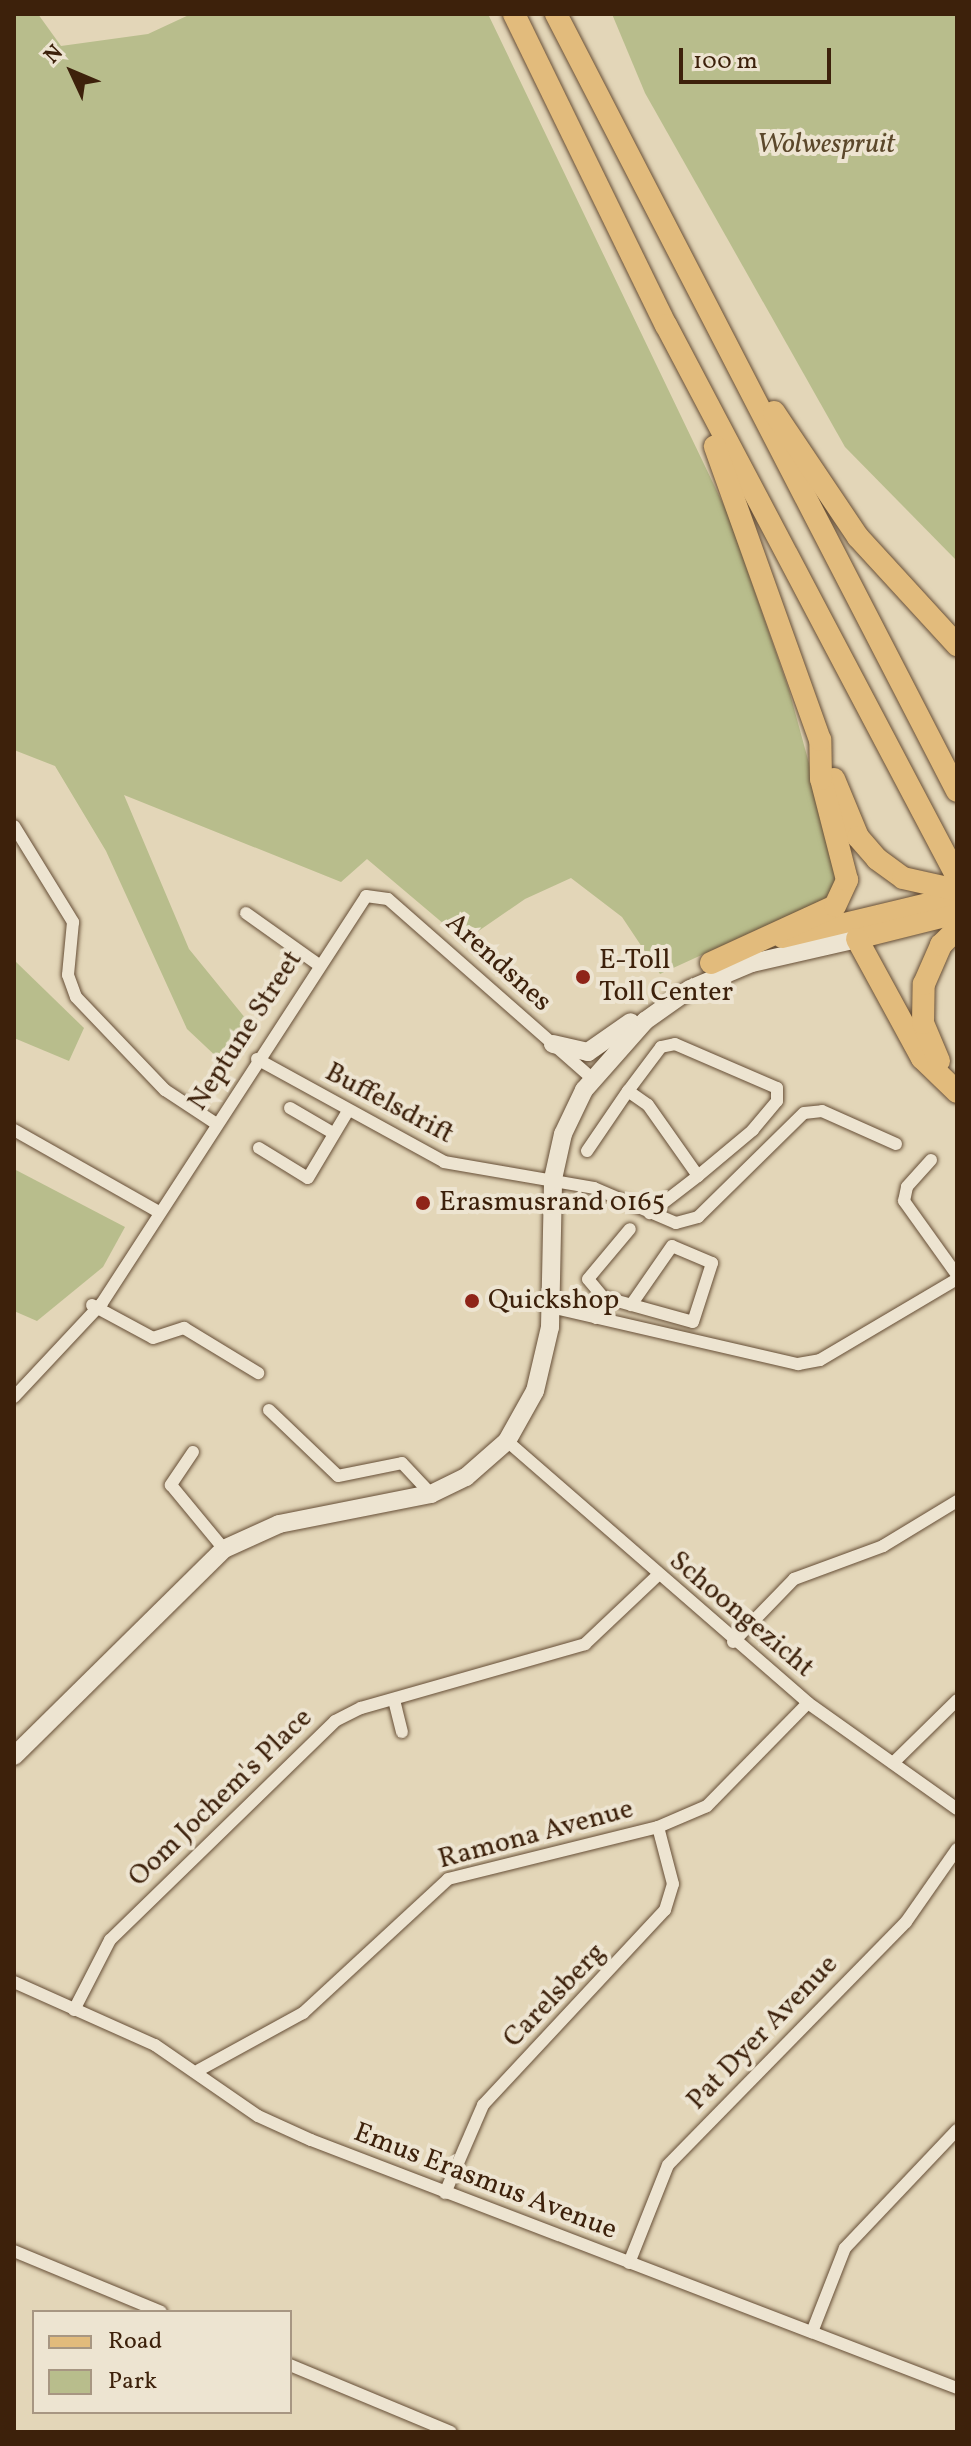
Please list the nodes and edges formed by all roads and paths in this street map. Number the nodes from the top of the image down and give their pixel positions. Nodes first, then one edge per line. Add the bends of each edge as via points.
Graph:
1 (514, 14) edge
2 (556, 14) edge
3 (699, 297) junction
4 (666, 325) junction
5 (957, 645) edge
6 (820, 740) junction
7 (957, 791) edge
8 (14, 826) edge
9 (957, 877) edge
10 (366, 896) joint
11 (917, 905) junction
12 (955, 907) edge
13 (246, 913) dead end
14 (855, 929) junction
15 (711, 963) junction
16 (319, 965) junction
17 (644, 1011) junction
18 (553, 1044) junction
19 (257, 1059) junction
20 (588, 1076) junction
21 (957, 1084) edge
22 (628, 1091) junction
23 (957, 1092) edge
24 (290, 1108) dead end
25 (348, 1111) junction
26 (215, 1123) junction
27 (14, 1130) edge
28 (333, 1133) junction
29 (896, 1144) dead end
30 (259, 1148) dead end
31 (587, 1151) dead end
32 (931, 1160) dead end
33 (698, 1176) junction
34 (550, 1179) junction
35 (158, 1211) junction
36 (650, 1213) junction
37 (630, 1229) dead end
38 (957, 1277) edge
39 (603, 1297) junction
40 (631, 1305) junction
41 (547, 1306) junction
42 (95, 1307) junction
43 (596, 1318) junction
44 (258, 1373) dead end
45 (16, 1390) edge
46 (269, 1410) dead end
47 (507, 1441) junction
48 (193, 1452) dead end
49 (431, 1494) junction
50 (957, 1501) edge
51 (224, 1549) junction
52 (657, 1576) junction
53 (733, 1642) junction
54 (394, 1700) junction
55 (957, 1700) edge
56 (808, 1703) junction
57 (402, 1732) dead end
58 (14, 1756) edge
59 (893, 1763) junction
60 (957, 1809) edge
61 (658, 1827) junction
62 (957, 1849) edge
63 (14, 1982) edge
64 (74, 2010) junction
65 (199, 2070) junction
66 (957, 2130) edge
67 (445, 2193) junction
68 (14, 2251) edge
69 (629, 2263) junction
70 (156, 2310) edge
71 (812, 2332) junction
72 (292, 2366) edge
73 (957, 2388) edge
74 (451, 2432) edge

1 - 4 highway
2 - 3 highway
3 - 5 highway via 858,537
3 - 7 highway
4 - 6 highway via 743,515
4 - 9 highway
6 - 11 highway via 858,837
6 - 15 highway via 817,757 846,870 844,894 823,913
8 - 26 street via 73,922 68,975 76,997 165,1090
10 - 16 street, Neptune Street
10 - 18 street, Arendsnes via 388,899
11 - 12 highway
11 - 12 main road
11 - 14 main road
12 - 21 highway via 924,984 923,1023 934,1055
13 - 16 street
14 - 15 main road
14 - 20 main road via 690,989 645,1021
14 - 23 highway via 922,1058
15 - 17 main road
16 - 19 street, Neptune Street
17 - 18 main road via 588,1052
17 - 20 main road
18 - 20 street, Arendsnes
19 - 25 street, Buffelsdrift
19 - 26 street, Neptune Street
20 - 34 main road via 560,1111
22 - 31 street
22 - 33 street via 648,1105
22 - 33 street via 661,1047 675,1044 777,1088 777,1101 753,1130
24 - 28 street
25 - 28 street
25 - 34 street, Buffelsdrift via 444,1162
26 - 35 street, Neptune Street
27 - 35 street
28 - 30 street via 308,1178
29 - 36 street, Buffelsdrift via 822,1111 804,1113 692,1221 676,1223
32 - 38 street via 907,1187 904,1201
33 - 36 street
34 - 36 street, Buffelsdrift via 594,1188
34 - 41 main road
35 - 42 street, Neptune Street
37 - 39 street via 588,1279
38 - 43 street via 808,1363 782,1363
39 - 40 street
39 - 43 street
40 - 40 street via 693,1322 712,1263 672,1246
41 - 43 street
41 - 47 main road via 535,1391
42 - 44 street via 153,1338 184,1328
42 - 45 street, Neptune Street
46 - 49 street via 338,1476 402,1463
47 - 49 main road via 466,1477
47 - 52 street, Schoongezicht
48 - 51 street via 171,1485
49 - 51 main road via 279,1524
50 - 53 street via 883,1546 794,1579
51 - 58 main road
52 - 53 street, Schoongezicht
52 - 54 street, Oom Jochem's Place via 585,1644
53 - 56 street, Schoongezicht
54 - 57 street
54 - 64 street, Oom Jochem's Place via 344,1715 317,1736 110,1940
55 - 59 street
56 - 59 street, Schoongezicht
56 - 61 street, Ramona Avenue via 720,1797
59 - 60 street, Schoongezicht
61 - 65 street, Ramona Avenue via 448,1879 303,2013
61 - 67 street, Carelsberg via 673,1884 665,1910 483,2105
62 - 69 street, Pat Dyer Avenue via 906,1922 668,2165
63 - 64 street, Emus Erasmus Avenue
64 - 65 street, Emus Erasmus Avenue
65 - 67 street, Emus Erasmus Avenue via 258,2116
66 - 71 street via 845,2248
67 - 69 street, Emus Erasmus Avenue
68 - 70 street
69 - 71 street, Emus Erasmus Avenue
71 - 73 street, Emus Erasmus Avenue
72 - 74 street

